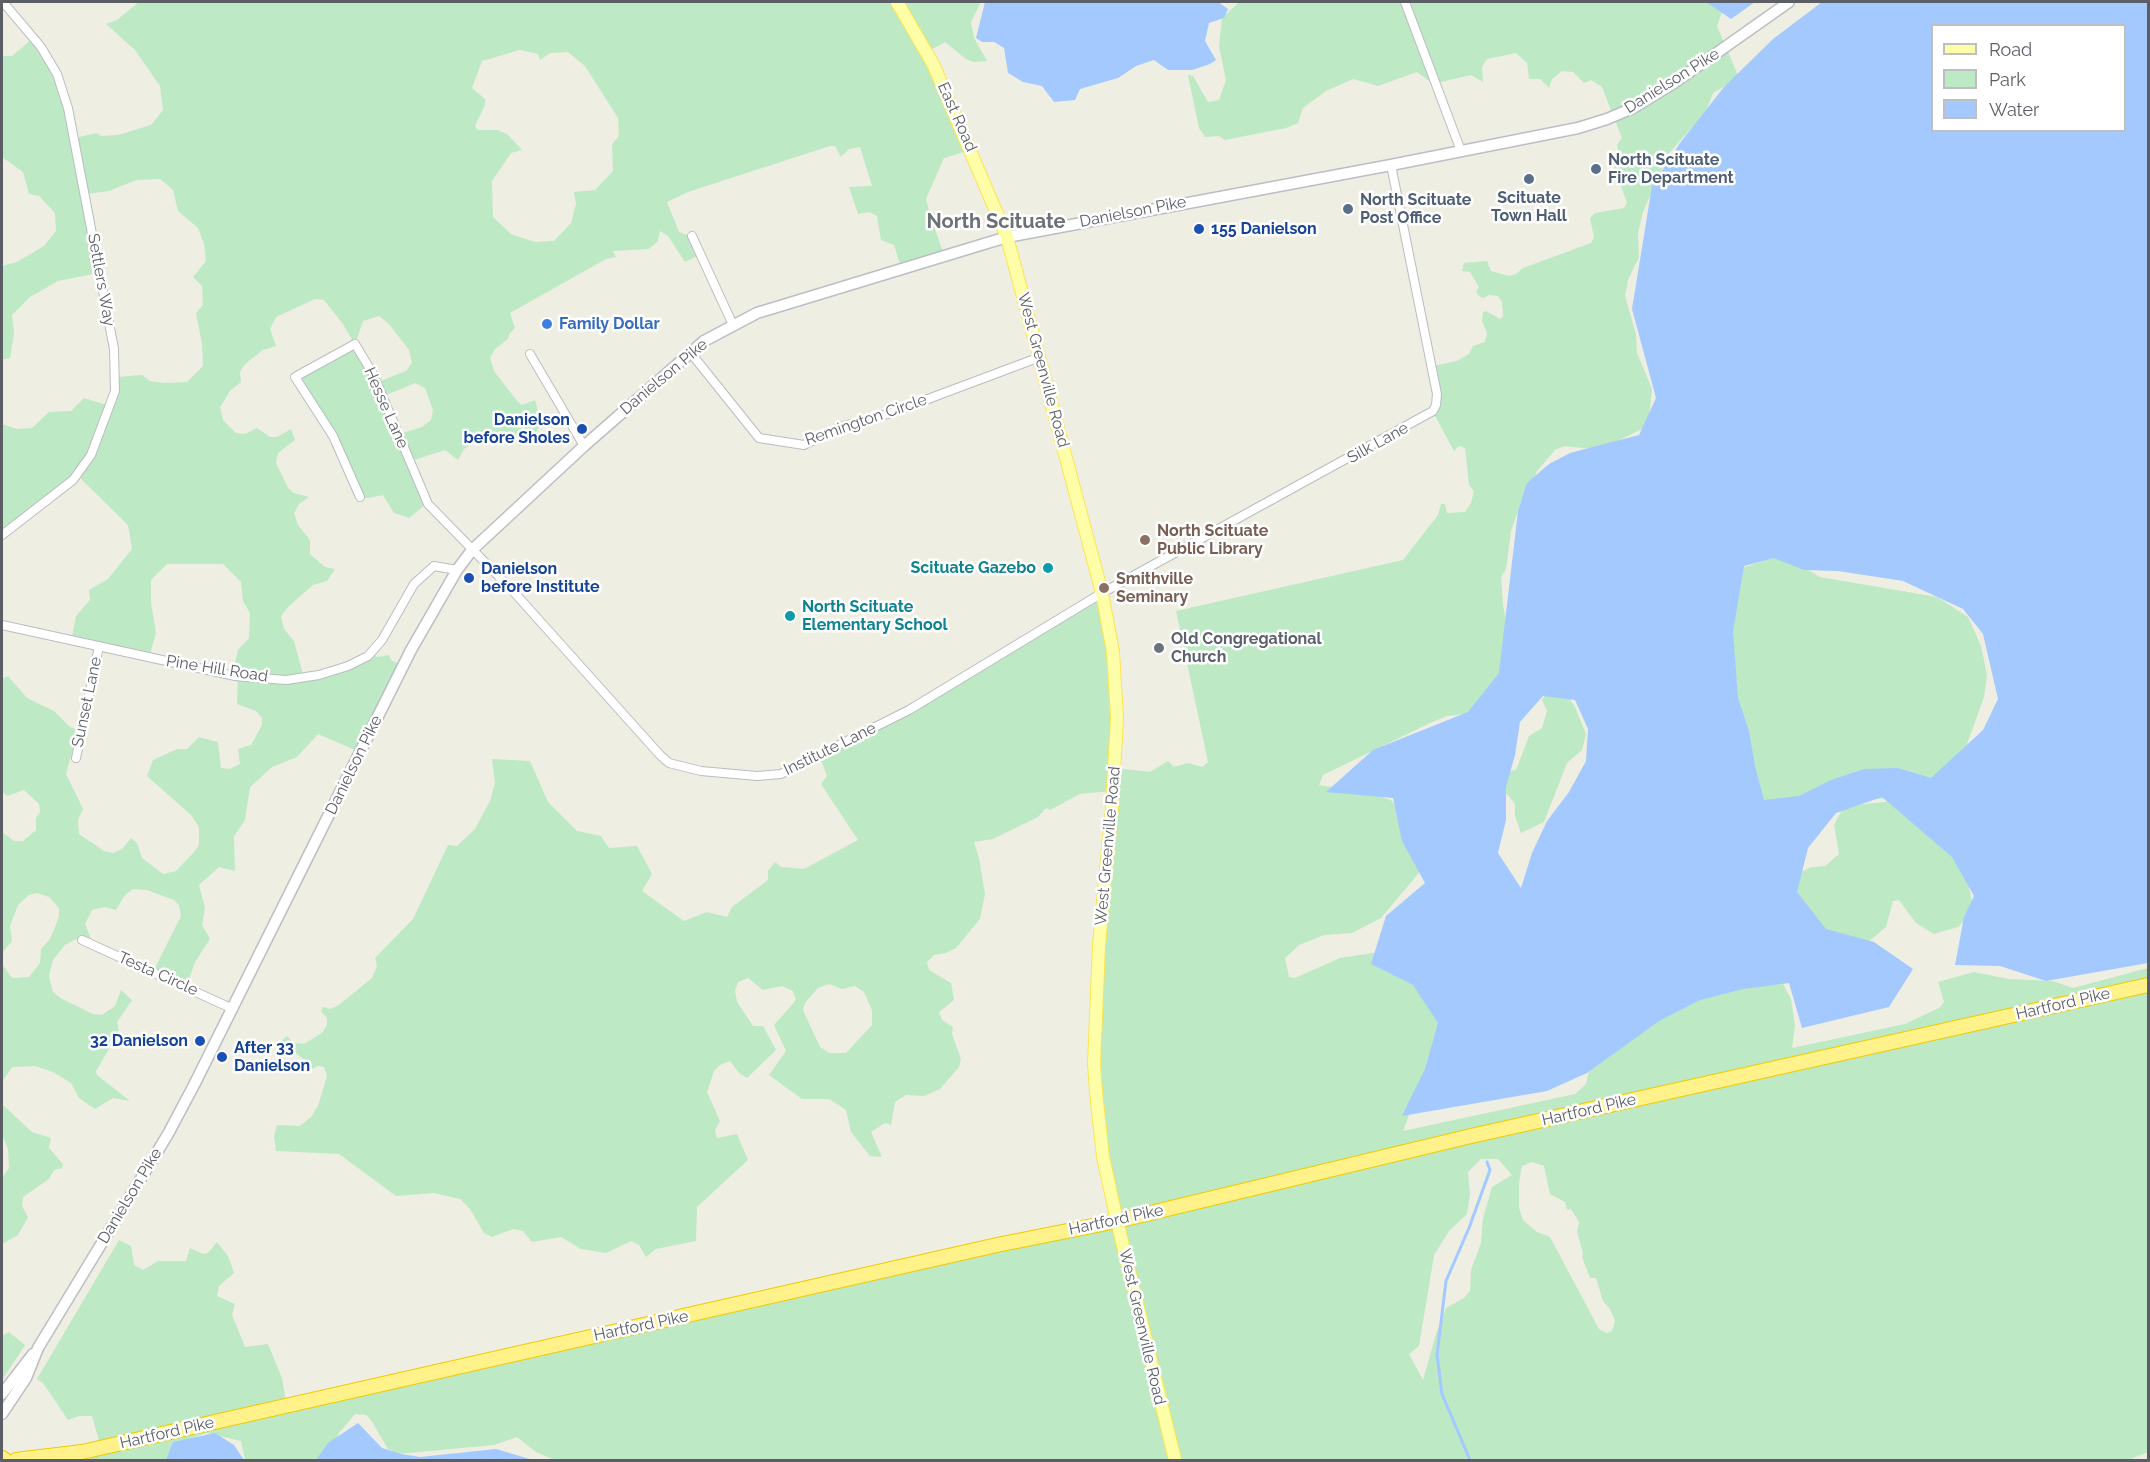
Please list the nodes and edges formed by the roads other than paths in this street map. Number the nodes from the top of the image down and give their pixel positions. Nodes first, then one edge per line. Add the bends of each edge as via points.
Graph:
1 (3, 2) edge
2 (897, 2) edge
3 (1405, 2) edge
4 (1789, 2) edge
5 (1461, 151) junction
6 (1391, 165) junction
7 (692, 236) dead end
8 (1007, 237) junction
9 (733, 325) junction
10 (690, 352) junction
11 (530, 354) dead end
12 (1040, 357) junction
13 (584, 446) junction
14 (360, 497) dead end
15 (2, 535) edge
16 (472, 550) junction
17 (457, 570) junction
18 (1102, 593) junction
19 (2, 625) edge
20 (99, 646) junction
21 (76, 758) dead end
22 (82, 940) dead end
23 (2148, 985) edge
24 (233, 1009) junction
25 (1117, 1221) junction
26 (38, 1348) junction
27 (2, 1394) edge
28 (2, 1414) edge
29 (82, 1452) junction
30 (16, 1461) edge
31 (56, 1461) edge
32 (1175, 1461) edge

1 - 15 street, Settlers Way via 41,47 57,74 68,108 114,349 115,391 91,454 73,480
2 - 8 main road, East Road via 933,64
3 - 5 street
4 - 5 main road, Danielson Pike via 1674,84 1616,116 1578,128
5 - 6 main road, Danielson Pike
6 - 8 main road, Danielson Pike
6 - 18 street, Silk Lane via 1437,394 1432,411
7 - 9 street
8 - 9 main road, Danielson Pike via 808,296
8 - 12 main road, West Greenville Road
9 - 10 main road, Danielson Pike
10 - 12 street, Remington Circle via 759,438 804,445 843,426 888,414
10 - 13 main road, Danielson Pike
11 - 13 street
12 - 18 main road, West Greenville Road
13 - 16 main road, Danielson Pike
14 - 16 street, Hesse Lane via 333,436 295,377 355,344 374,374 428,504
16 - 17 main road, Danielson Pike
16 - 18 street, Institute Lane via 660,755 669,763 721,774 775,774 795,768 909,710
17 - 20 street, Pine Hill Road via 434,566 414,584 382,640 368,656 319,675 286,680 235,676
17 - 24 main road, Danielson Pike via 411,650
18 - 25 main road, West Greenville Road via 1113,652 1117,718 1094,1063 1103,1157
19 - 20 street, Pine Hill Road
20 - 21 street, Sunset Lane
22 - 24 street, Testa Circle
23 - 25 highway, Hartford Pike via 1471,1136
24 - 26 main road, Danielson Pike via 168,1134
25 - 29 highway, Hartford Pike
25 - 32 main road, West Greenville Road
26 - 27 main road, Danielson Pike
26 - 28 main road, Danielson Pike via 26,1378
29 - 30 highway, Hartford Pike
29 - 31 highway, Hartford Pike

